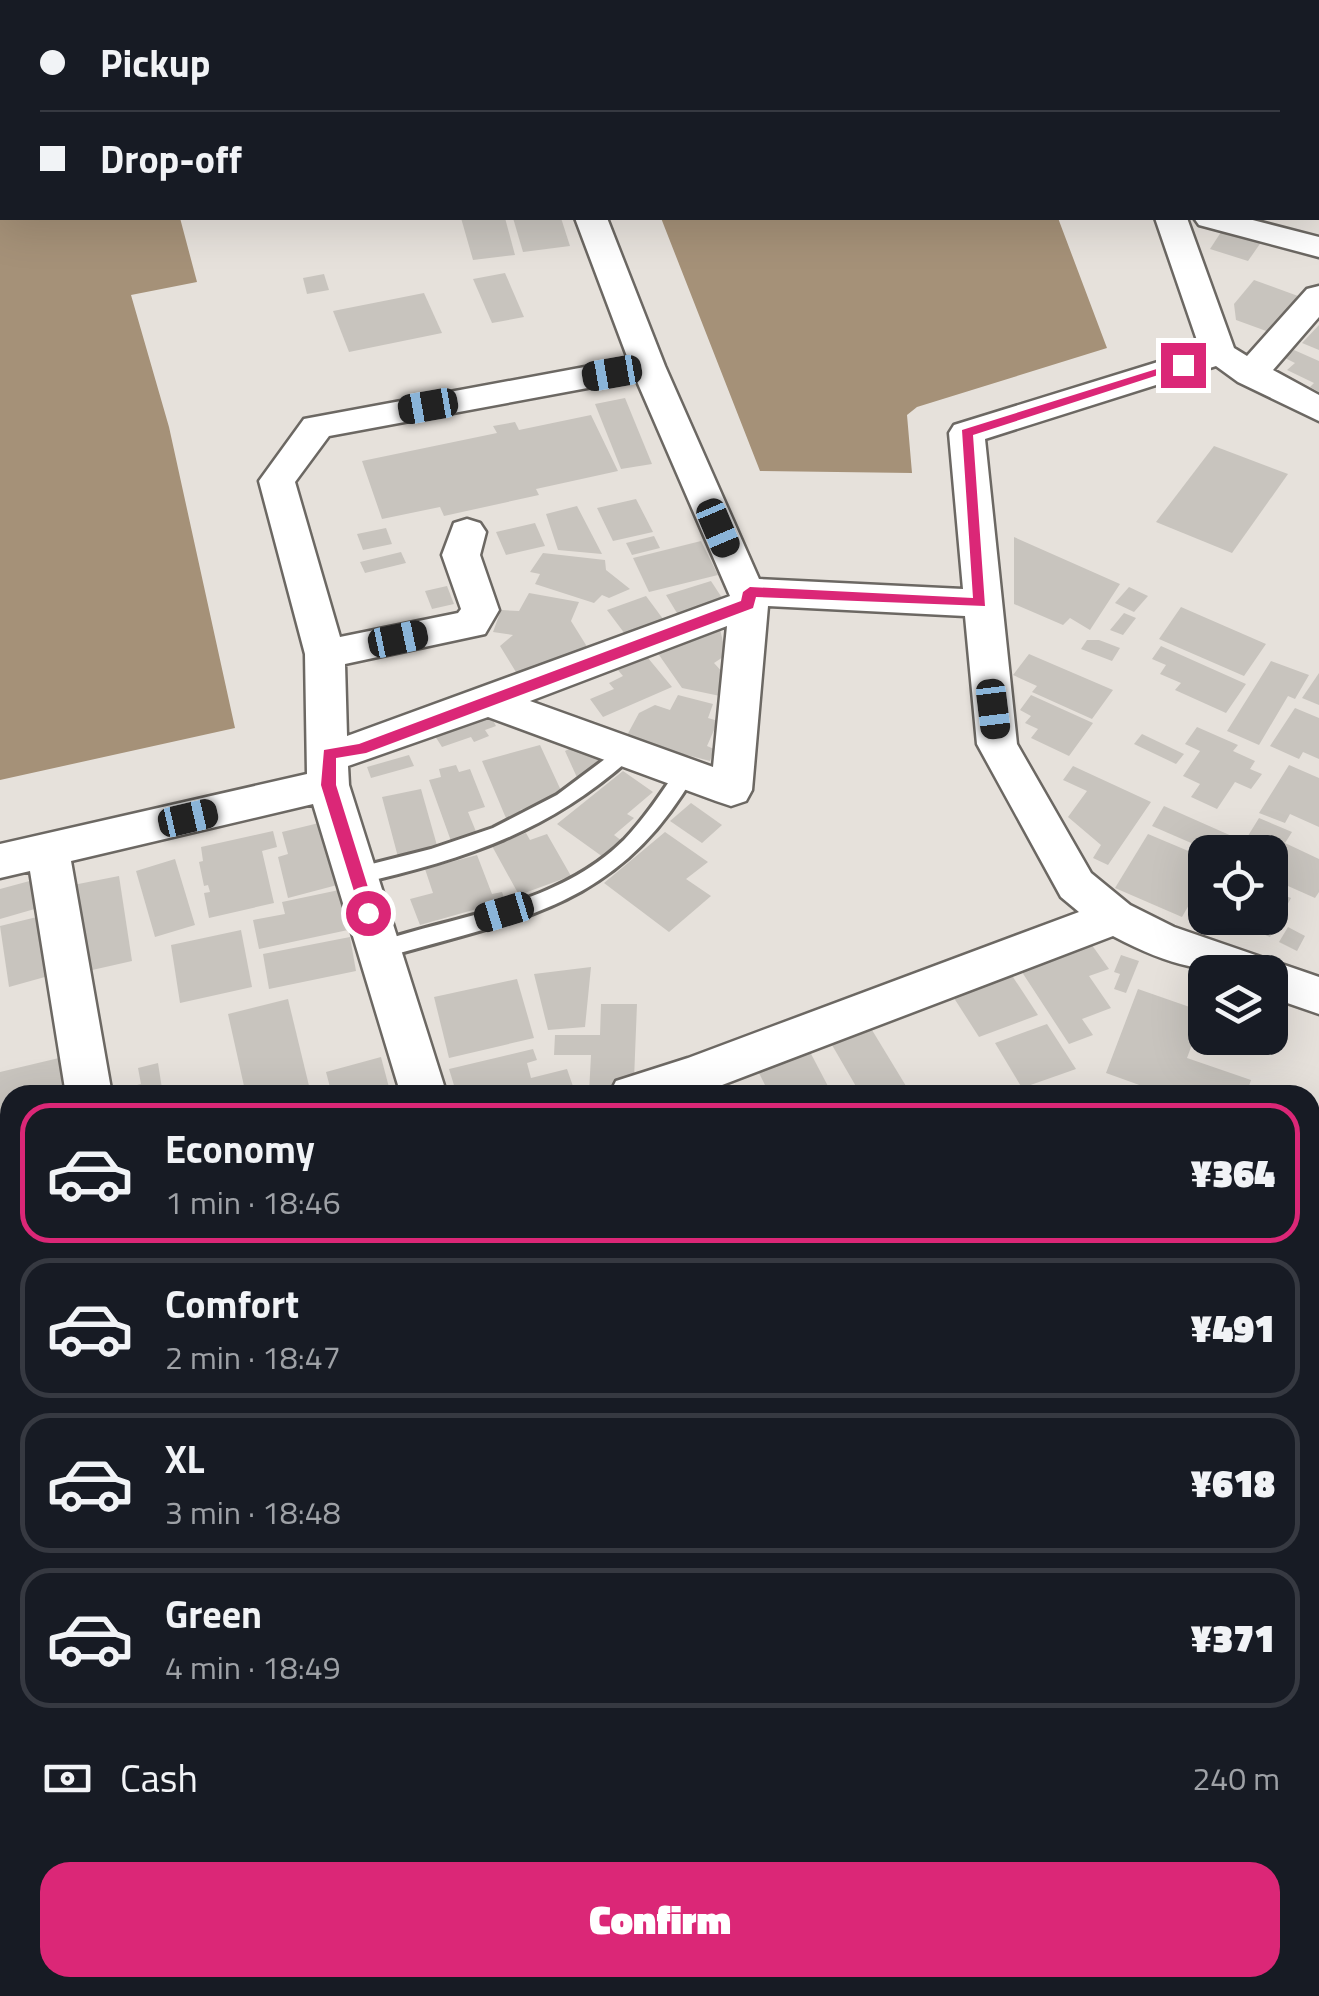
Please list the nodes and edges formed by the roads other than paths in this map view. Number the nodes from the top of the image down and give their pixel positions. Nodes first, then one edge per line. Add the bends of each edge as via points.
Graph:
1 (592, 220) edge
2 (1172, 220) edge
3 (1218, 220) edge
4 (1319, 247) edge
5 (1319, 296) edge
6 (1220, 354) junction
7 (648, 366) junction
8 (1250, 374) junction
9 (1319, 410) edge
10 (468, 532) dead end
11 (749, 598) junction
12 (980, 603) junction
13 (325, 654) junction
14 (490, 702) junction
15 (626, 752) junction
16 (329, 770) junction
17 (686, 772) junction
18 (48, 850) junction
19 (0, 861) edge
20 (356, 876) junction
21 (1115, 918) junction
22 (380, 950) junction
23 (1204, 955) edge
24 (1288, 985) edge
25 (1319, 996) edge
26 (87, 1085) edge
27 (421, 1085) edge
28 (701, 1085) edge

1 - 7 street
2 - 6 street
3 - 4 street
5 - 8 street
6 - 8 street
6 - 12 street via 967,433
7 - 11 street
7 - 13 street via 317,426 278,481
8 - 9 street
10 - 13 street via 461,555 480,610 471,624
11 - 12 street
11 - 14 street
11 - 17 street via 730,790
12 - 21 street via 997,744 1076,885
13 - 16 street
14 - 15 street
14 - 16 street via 360,749
15 - 17 street
15 - 20 lane via 557,808 433,859
16 - 18 street
16 - 20 street
17 - 22 lane via 648,828 594,876 524,906
18 - 19 street
18 - 26 street
20 - 22 street
21 - 23 street
21 - 28 street
22 - 27 street
24 - 25 street

